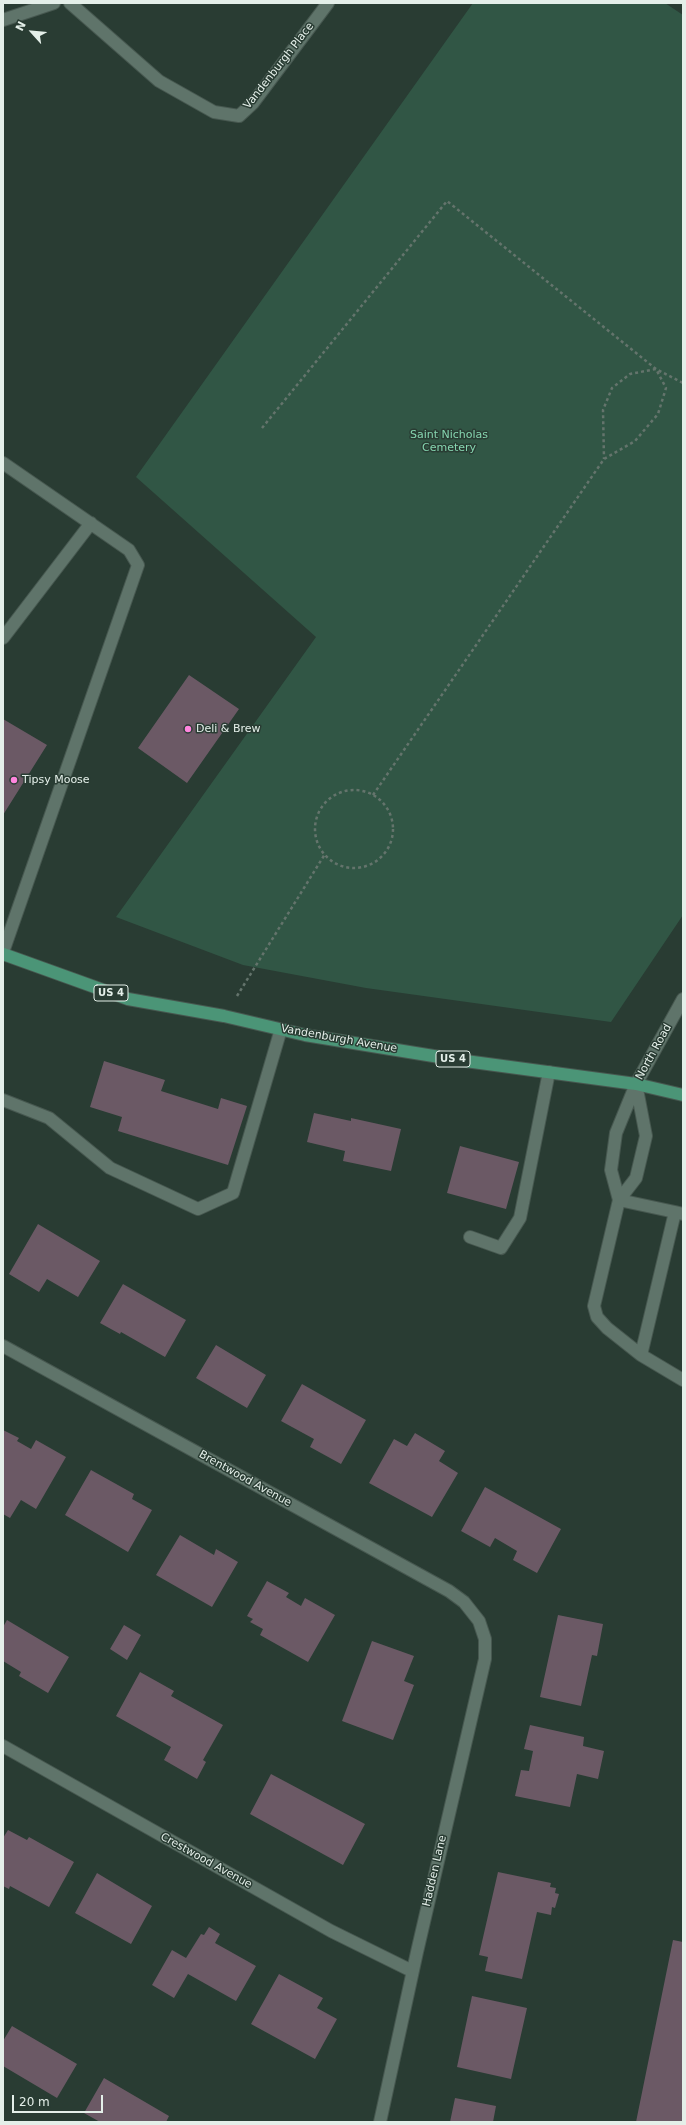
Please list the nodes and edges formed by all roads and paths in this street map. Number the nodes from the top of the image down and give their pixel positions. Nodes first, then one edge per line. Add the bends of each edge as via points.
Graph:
1 (54, 3) edge
2 (70, 3) edge
3 (328, 3) edge
4 (3, 20) edge
5 (656, 368) junction
6 (683, 383) edge
7 (262, 428) dead end
8 (604, 459) junction
9 (3, 462) edge
10 (90, 523) junction
11 (3, 638) edge
12 (373, 795) junction
13 (324, 854) junction
14 (3, 953) edge
15 (683, 999) edge
16 (224, 1016) junction
17 (281, 1029) junction
18 (549, 1072) junction
19 (636, 1084) junction
20 (683, 1095) edge
21 (3, 1100) edge
22 (619, 1200) junction
23 (679, 1213) edge
24 (470, 1237) dead end
25 (3, 1346) edge
26 (641, 1355) junction
27 (683, 1380) edge
28 (479, 1621) joint
29 (3, 1746) edge
30 (412, 1971) junction
31 (380, 2122) edge

1 - 4 street
2 - 3 street, Vandenburgh Place via 159,81 214,112 239,116 253,103
5 - 6 path
5 - 7 path via 447,201
5 - 8 path via 666,388 658,414 634,441
5 - 8 path via 630,374 612,388 603,410
8 - 12 path
9 - 10 street
10 - 11 street
10 - 14 street via 129,550 138,565
12 - 13 path via 362,790 350,790 328,799 315,820 316,838
12 - 13 path via 389,812 393,825 392,837 380,858 358,868 345,867
13 - 16 path
14 - 16 main road, Vandenburgh Avenue / US 4 via 128,999
15 - 19 street, North Road
16 - 17 main road, Vandenburgh Avenue / US 4
17 - 18 main road, Vandenburgh Avenue / US 4 via 305,1035
17 - 21 street via 233,1193 198,1209 110,1168 49,1118
18 - 19 main road, Vandenburgh Avenue / US 4
18 - 24 street via 520,1218 501,1248
19 - 20 main road, Vandenburgh Avenue / US 4
19 - 22 street, North Road via 616,1134 611,1170
19 - 22 street via 646,1136 636,1178
22 - 23 street
22 - 26 street via 594,1306 597,1317 607,1328
23 - 26 street
25 - 28 street, Brentwood Avenue via 449,1591 464,1602
26 - 27 street
28 - 30 street, Hadden Lane via 485,1639 485,1659
29 - 30 street, Crestwood Avenue via 331,1931
30 - 31 street, Hadden Lane

